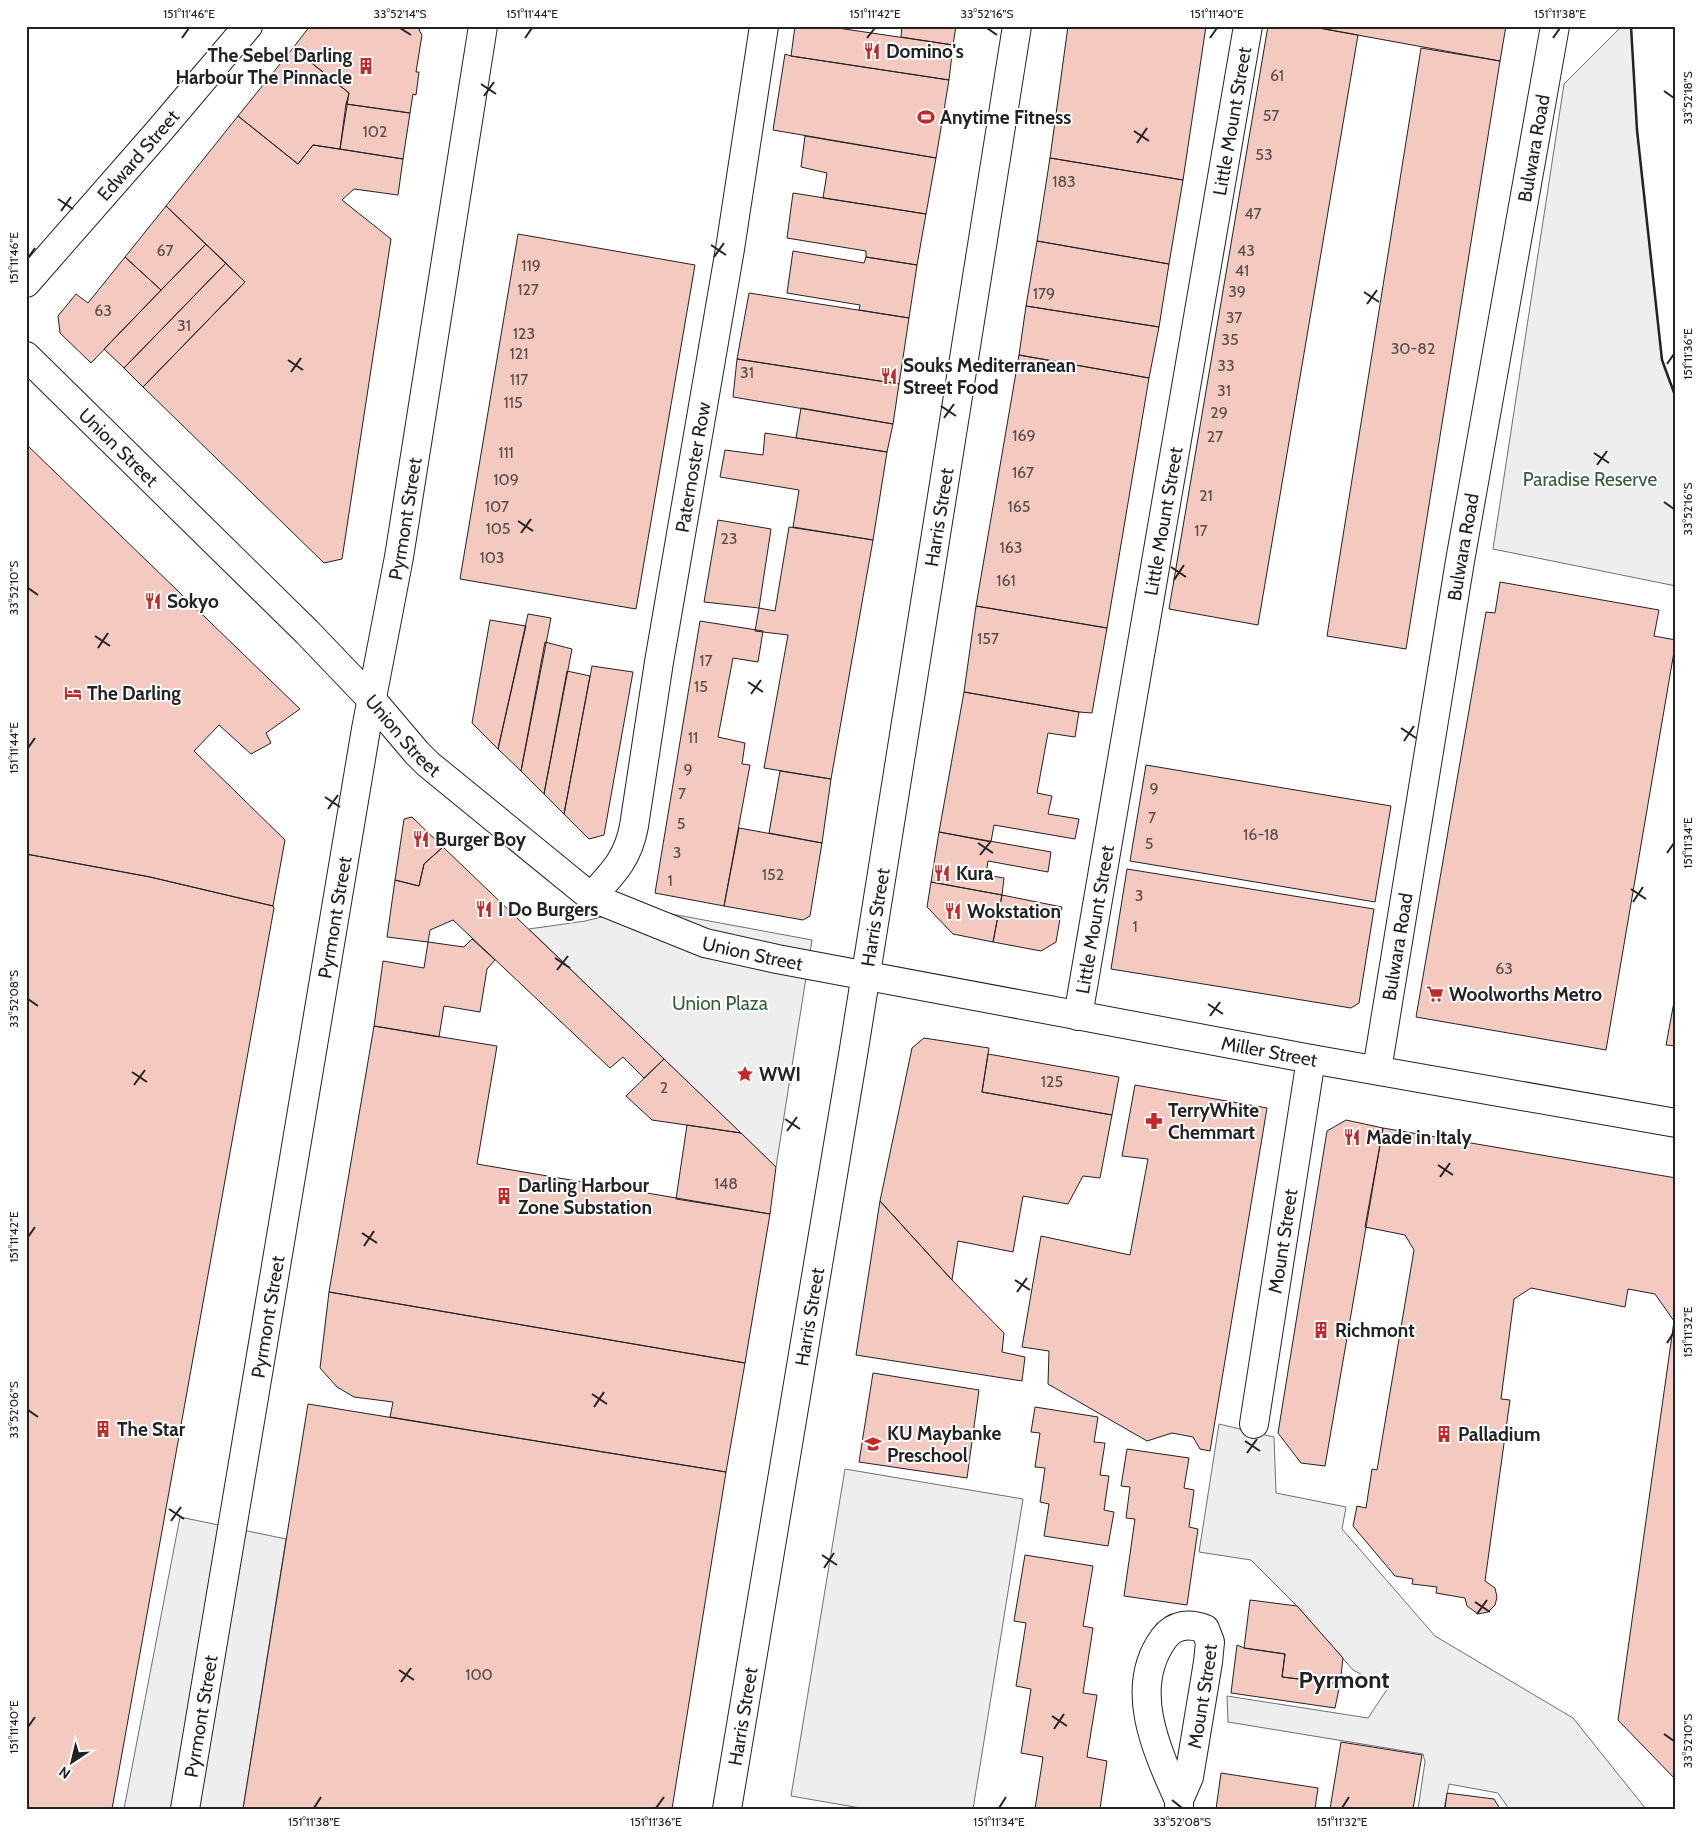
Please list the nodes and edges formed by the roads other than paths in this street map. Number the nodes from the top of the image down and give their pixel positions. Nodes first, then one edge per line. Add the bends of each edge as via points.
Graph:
1 (248, 26) edge
2 (483, 26) edge
3 (764, 26) edge
4 (1017, 26) edge
5 (1248, 26) edge
6 (1555, 26) edge
7 (26, 283) edge
8 (26, 356) edge
9 (372, 700) junction
10 (591, 897) junction
11 (865, 977) junction
12 (1078, 1016) junction
13 (1311, 1059) junction
14 (1377, 1070) junction
15 (1676, 1123) edge
16 (1254, 1424) dead end
17 (1179, 1804) edge
18 (185, 1809) edge
19 (727, 1809) edge

1 - 7 street, Edward Street
2 - 9 street, Pyrmont Street
3 - 10 street, Paternoster Row via 634,826 624,858
4 - 11 street, Harris Street
5 - 12 street, Little Mount Street
6 - 14 street, Bulwara Road via 1460,561
8 - 9 street, Union Street
9 - 10 street, Union Street via 428,764
9 - 18 street, Pyrmont Street
10 - 11 street, Union Street via 704,943
11 - 12 street, Miller Street
11 - 19 street, Harris Street
12 - 13 street, Miller Street
13 - 14 street, Miller Street
13 - 16 street, Mount Street
14 - 15 street, Miller Street
17 - 17 street, Mount Street via 1147,1714 1147,1682 1157,1646 1178,1626 1194,1625 1205,1629 1210,1642 1189,1777

